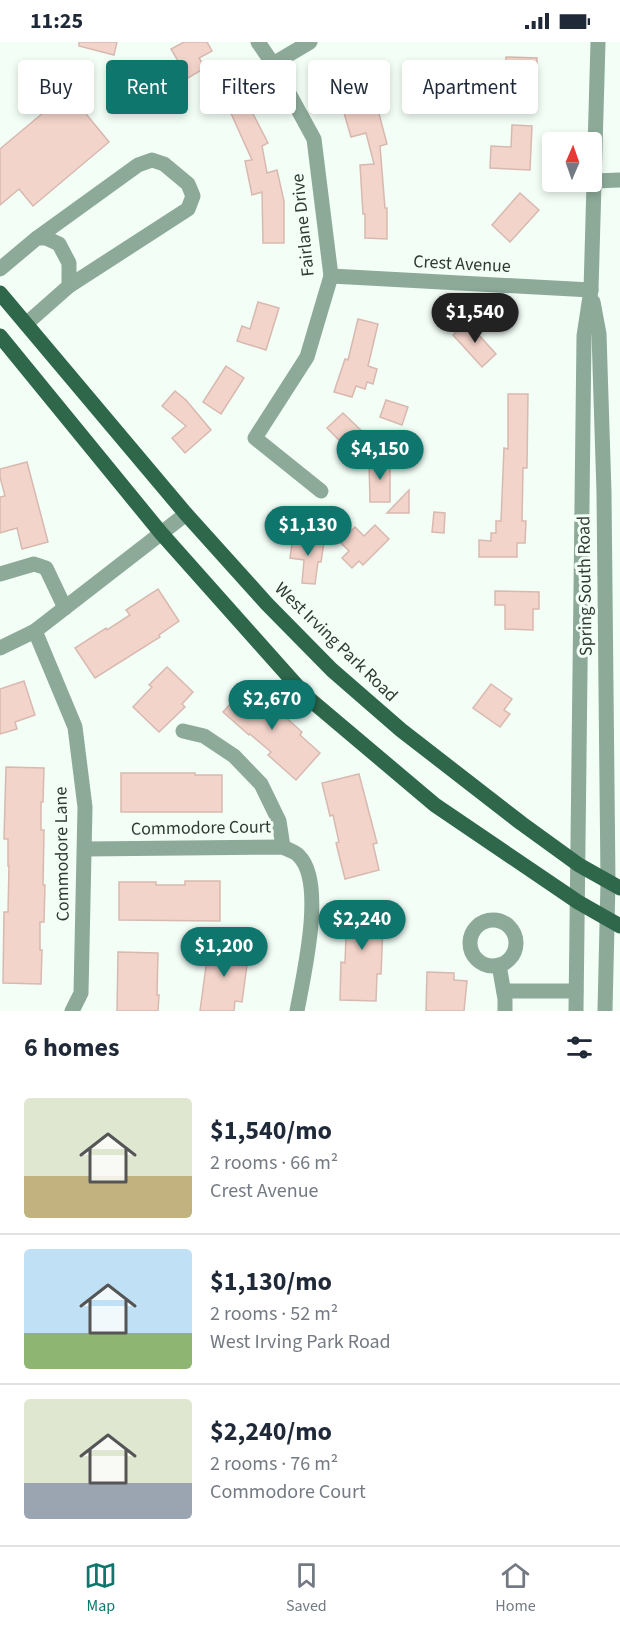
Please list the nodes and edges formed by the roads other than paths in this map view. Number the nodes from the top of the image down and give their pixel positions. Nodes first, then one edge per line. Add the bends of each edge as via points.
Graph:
1 (258, 42) edge
2 (310, 42) edge
3 (598, 42) edge
4 (270, 60) edge
5 (280, 60) edge
6 (296, 106) edge
7 (595, 132) edge
8 (620, 180) edge
9 (602, 181) edge
10 (594, 192) edge
11 (37, 238) junction
12 (0, 269) edge
13 (331, 276) junction
14 (69, 286) junction
15 (591, 290) junction
16 (0, 293) edge
17 (26, 324) junction
18 (0, 336) edge
19 (321, 491) dead end
20 (186, 514) junction
21 (161, 533) junction
22 (0, 574) edge
23 (65, 608) junction
24 (34, 631) junction
25 (0, 648) edge
26 (613, 677) edge
27 (183, 731) dead end
28 (606, 750) junction
29 (620, 762) edge
30 (620, 769) edge
31 (606, 780) junction
32 (283, 847) junction
33 (85, 849) junction
34 (579, 866) junction
35 (614, 885) edge
36 (578, 902) junction
37 (613, 923) edge
38 (499, 965) dead end
39 (504, 991) junction
40 (576, 991) junction
41 (72, 1011) edge
42 (297, 1011) edge
43 (505, 1011) edge
44 (576, 1011) edge
45 (605, 1011) edge

1 - 4 street, Fairlane Drive
2 - 5 street
3 - 7 street, Spring South Road
6 - 13 street, Fairlane Drive via 314,139
8 - 9 street
10 - 15 street, Spring South Road
11 - 12 street
11 - 14 street via 59,244 69,263
11 - 14 street via 138,165 152,160 164,164 188,184 193,196 188,209
13 - 15 street, Crest Avenue
13 - 19 street, Fairlane Drive via 307,357 255,438
14 - 17 street
15 - 26 street, Spring South Road via 599,334
15 - 34 street, Spring South Road via 584,336
16 - 17 main road, West Irving Park Road
17 - 20 main road, West Irving Park Road
18 - 21 main road
20 - 21 street
20 - 34 main road, West Irving Park Road via 332,670 420,745
21 - 23 street
21 - 36 main road via 307,697 435,805
22 - 23 street via 34,564 46,568
23 - 24 street
24 - 25 street
24 - 33 street, Commodore Lane via 75,726 85,807
26 - 28 street, Spring South Road
27 - 32 street via 204,736 234,756 261,784 279,821
28 - 29 street
28 - 31 street, Spring South Road
30 - 31 street
31 - 35 street, Spring South Road
32 - 33 street, Commodore Court
32 - 42 street, Commodore Court via 299,855 308,869 311,895 310,941
33 - 41 street, Commodore Lane via 81,993
34 - 35 main road, West Irving Park Road
34 - 36 street, Spring South Road
35 - 37 street, Spring South Road
36 - 37 main road
36 - 40 street, Spring South Road
37 - 45 street, Spring South Road
38 - 39 street
39 - 40 street
39 - 43 street
40 - 44 street, Spring South Road

